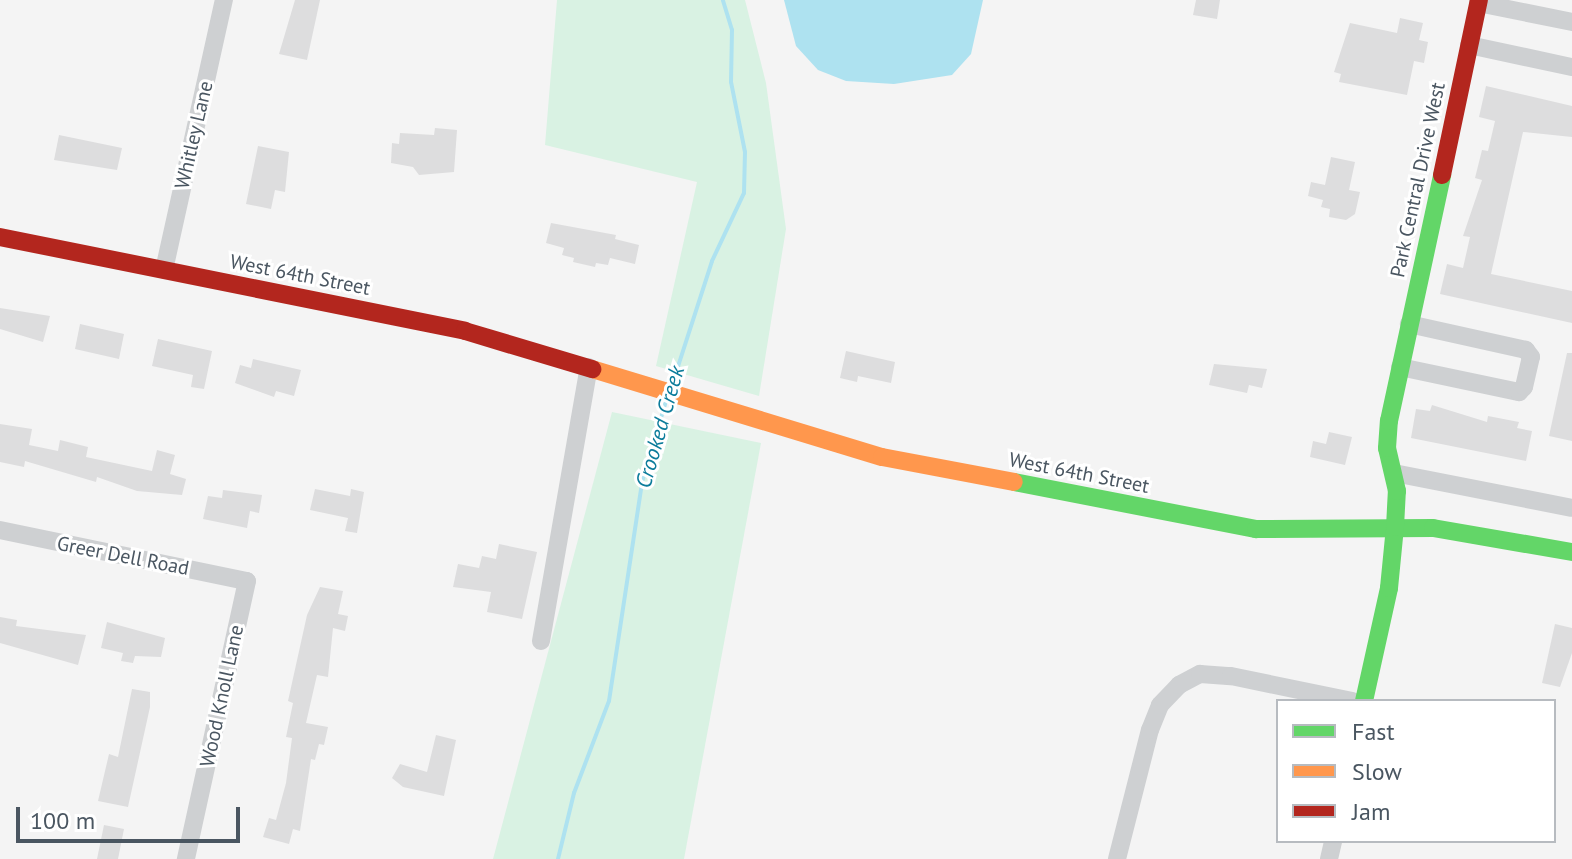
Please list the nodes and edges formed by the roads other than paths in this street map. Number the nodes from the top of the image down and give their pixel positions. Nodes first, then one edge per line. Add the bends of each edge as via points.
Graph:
1 (224, 0) edge
2 (1479, 1) edge
3 (1572, 22) edge
4 (1469, 45) junction
5 (1572, 67) edge
6 (0, 237) edge
7 (164, 270) junction
8 (1409, 324) junction
9 (589, 367) junction
10 (1400, 367) junction
11 (1394, 473) junction
12 (1572, 508) edge
13 (1395, 527) junction
14 (0, 530) edge
15 (1572, 552) edge
16 (247, 581) joint
17 (541, 641) dead end
18 (1342, 699) edge
19 (1364, 699) edge
20 (186, 859) edge
21 (1117, 859) edge

1 - 7 street, Whitley Lane
2 - 3 street, Park Central Drive West
2 - 4 street, Park Central Drive West
4 - 5 street
4 - 8 street, Park Central Drive West
6 - 7 street, West 64th Street
7 - 9 street, West 64th Street via 465,331
8 - 10 street, Park Central Drive West
8 - 10 street via 1526,350 1531,357 1523,390
9 - 13 street, West 64th Street via 882,457 1238,526
9 - 17 street
10 - 11 street, Park Central Drive West via 1387,432
11 - 12 street
11 - 13 street, Park Central Drive West
13 - 15 street, West 64th Street via 1462,531
13 - 19 street, Park Central Drive West via 1389,588
14 - 16 street, Greer Dell Road
16 - 20 street, Wood Knoll Lane
18 - 21 street via 1231,676 1200,674 1179,685 1160,705 1150,730

